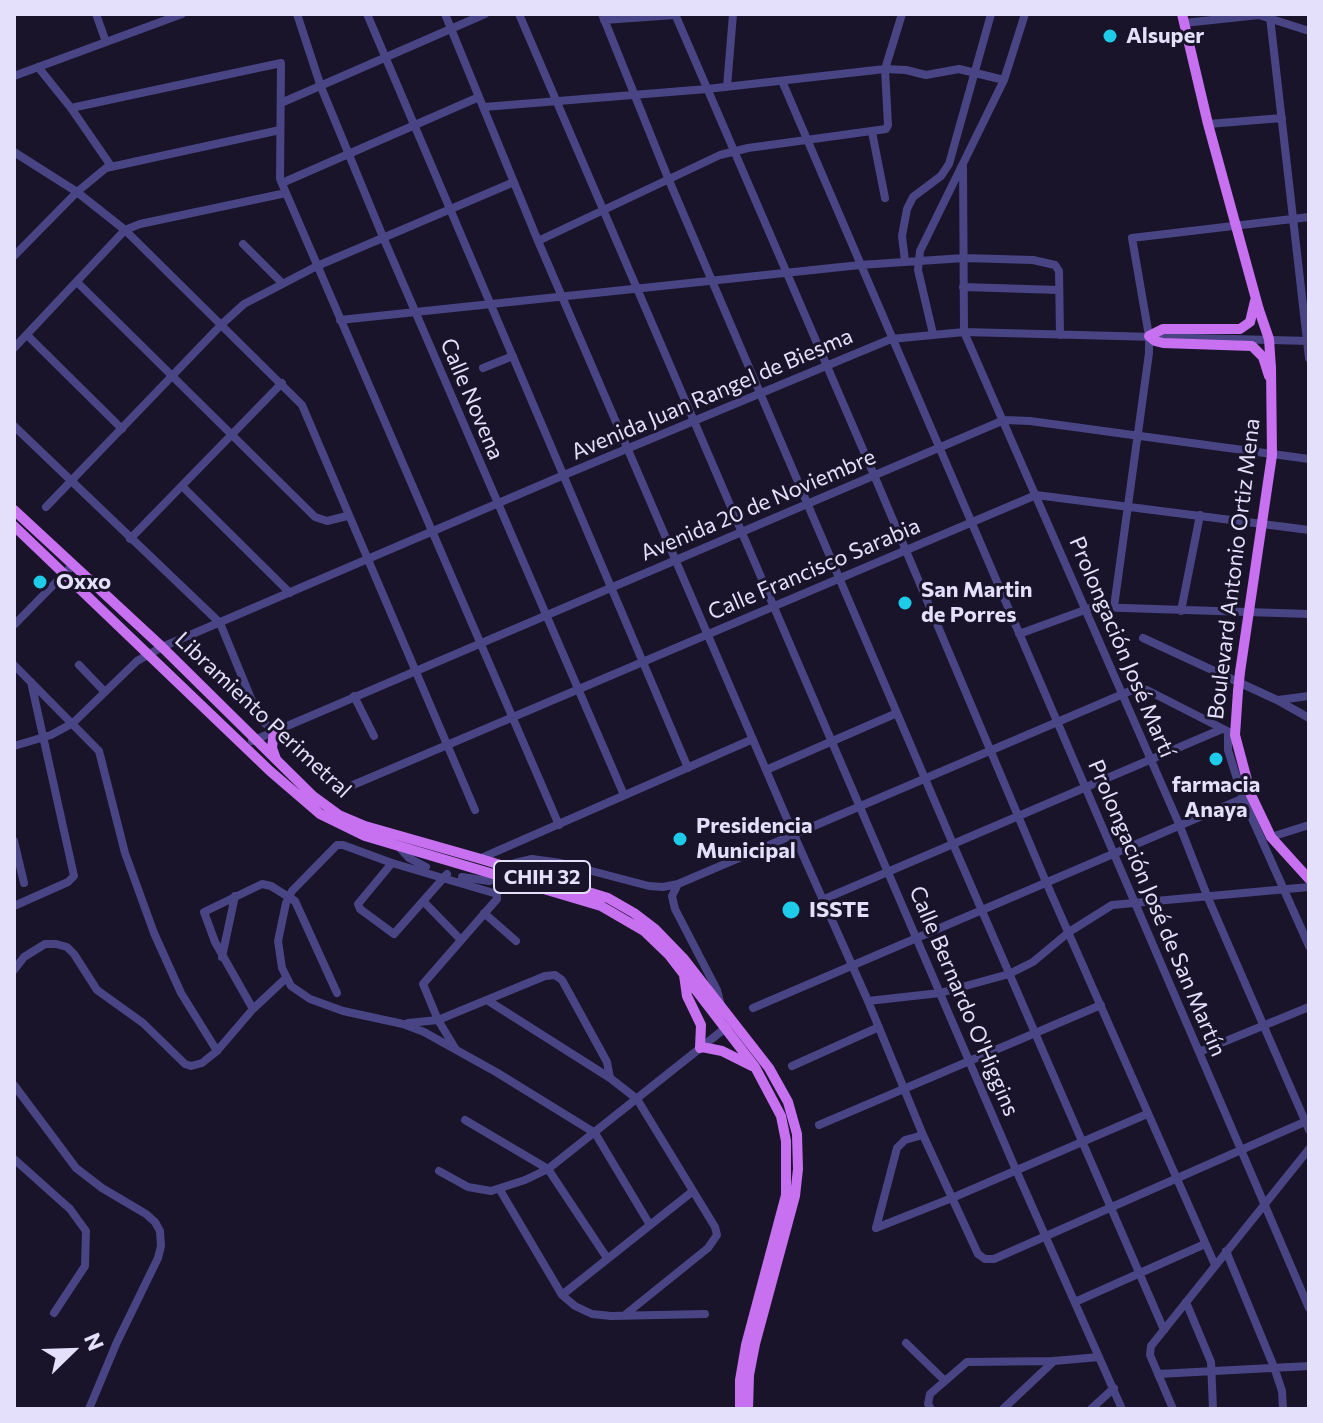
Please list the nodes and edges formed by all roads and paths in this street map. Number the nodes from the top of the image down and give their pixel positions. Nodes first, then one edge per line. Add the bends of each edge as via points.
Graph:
1 (96, 14) edge
2 (182, 14) edge
3 (297, 14) edge
4 (367, 14) edge
5 (445, 14) edge
6 (485, 14) edge
7 (519, 14) edge
8 (733, 14) edge
9 (902, 14) edge
10 (991, 14) edge
11 (1025, 14) edge
12 (675, 15) edge
13 (603, 17) edge
14 (1270, 17) junction
15 (1183, 18) edge
16 (451, 30) junction
17 (1309, 31) edge
18 (106, 42) junction
19 (385, 59) junction
20 (38, 67) junction
21 (885, 69) junction
22 (973, 72) junction
23 (14, 76) edge
24 (1004, 80) junction
25 (782, 81) junction
26 (321, 87) junction
27 (727, 87) junction
28 (707, 89) junction
29 (633, 93) junction
30 (479, 97) junction
31 (557, 102) junction
32 (281, 103) junction
33 (484, 107) junction
34 (71, 108) junction
35 (1282, 118) junction
36 (1208, 124) junction
37 (413, 125) junction
38 (280, 130) junction
39 (872, 132) junction
40 (807, 142) junction
41 (733, 150) junction
42 (348, 153) junction
43 (16, 157) edge
44 (111, 166) junction
45 (963, 166) junction
46 (941, 176) junction
47 (668, 178) junction
48 (514, 182) junction
49 (282, 183) junction
50 (954, 183) junction
51 (77, 192) junction
52 (286, 193) junction
53 (885, 198) dead end
54 (449, 209) junction
55 (603, 210) junction
56 (1309, 217) edge
57 (1293, 218) junction
58 (1235, 225) junction
59 (125, 230) junction
60 (383, 237) junction
61 (538, 241) junction
62 (243, 244) dead end
63 (14, 256) edge
64 (964, 258) junction
65 (918, 260) junction
66 (905, 261) junction
67 (860, 265) junction
68 (317, 266) junction
69 (787, 272) junction
70 (77, 282) junction
71 (713, 282) junction
72 (282, 283) junction
73 (963, 287) junction
74 (638, 289) junction
75 (1059, 290) junction
76 (562, 297) junction
77 (490, 303) junction
78 (1257, 305) junction
79 (416, 312) junction
80 (340, 320) junction
81 (222, 324) junction
82 (964, 332) junction
83 (933, 334) junction
84 (27, 335) junction
85 (1060, 335) junction
86 (1149, 336) junction
87 (891, 339) junction
88 (1308, 341) edge
89 (14, 348) edge
90 (513, 356) junction
91 (1309, 358) edge
92 (826, 365) junction
93 (483, 368) dead end
94 (172, 376) junction
95 (282, 383) junction
96 (1273, 390) junction
97 (760, 393) junction
98 (1004, 420) junction
99 (695, 421) junction
100 (14, 426) edge
101 (122, 429) junction
102 (231, 436) junction
103 (1139, 436) junction
104 (629, 448) junction
105 (938, 448) junction
106 (1272, 455) junction
107 (1309, 459) edge
108 (564, 475) junction
109 (874, 475) junction
110 (70, 481) junction
111 (183, 487) junction
112 (1036, 495) junction
113 (497, 504) junction
114 (808, 504) junction
115 (1129, 505) junction
116 (46, 507) dead end
117 (14, 510) edge
118 (1200, 515) junction
119 (347, 516) junction
120 (970, 522) junction
121 (1262, 524) junction
122 (14, 526) edge
123 (1309, 530) edge
124 (433, 532) junction
125 (743, 532) junction
126 (130, 539) junction
127 (905, 550) junction
128 (677, 559) junction
129 (366, 561) junction
130 (68, 570) junction
131 (840, 578) junction
132 (611, 587) junction
133 (290, 593) junction
134 (774, 606) junction
135 (1114, 607) junction
136 (1085, 608) junction
137 (1181, 611) junction
138 (1248, 613) junction
139 (1309, 614) edge
140 (545, 615) junction
141 (220, 623) junction
142 (14, 625) edge
143 (708, 633) junction
144 (1019, 634) junction
145 (1143, 638) dead end
146 (480, 643) junction
147 (162, 647) junction
148 (150, 653) junction
149 (643, 661) junction
150 (14, 665) edge
151 (79, 665) dead end
152 (414, 671) junction
153 (31, 681) junction
154 (576, 689) junction
155 (105, 692) junction
156 (1123, 693) junction
157 (354, 696) junction
158 (1309, 696) edge
159 (1277, 700) junction
160 (897, 713) junction
161 (512, 716) junction
162 (1309, 718) edge
163 (1056, 721) junction
164 (73, 723) junction
165 (274, 731) junction
166 (1228, 732) junction
167 (374, 736) dead end
168 (43, 738) junction
169 (753, 739) junction
170 (833, 741) junction
171 (249, 742) junction
172 (447, 744) junction
173 (14, 746) edge
174 (991, 749) junction
175 (1151, 759) junction
176 (276, 761) junction
177 (688, 768) junction
178 (766, 770) junction
179 (925, 777) junction
180 (353, 785) dead end
181 (1085, 787) junction
182 (624, 795) junction
183 (1247, 796) junction
184 (861, 806) junction
185 (475, 810) dead end
186 (1019, 816) junction
187 (1179, 824) junction
188 (559, 825) junction
189 (1309, 825) edge
190 (794, 835) junction
191 (1271, 837) junction
192 (14, 841) edge
193 (953, 844) junction
194 (399, 847) junction
195 (1113, 853) junction
196 (481, 859) junction
197 (392, 863) junction
198 (467, 866) junction
199 (888, 871) junction
200 (504, 872) junction
201 (446, 875) junction
202 (1309, 879) edge
203 (1046, 882) junction
204 (24, 883) dead end
205 (678, 884) junction
206 (1309, 887) edge
207 (1283, 889) junction
208 (235, 896) junction
209 (289, 896) junction
210 (1208, 898) junction
211 (822, 900) junction
212 (424, 902) junction
213 (1134, 902) junction
214 (14, 906) edge
215 (981, 908) junction
216 (484, 913) junction
217 (1069, 932) junction
218 (917, 936) junction
219 (461, 940) junction
220 (516, 941) dead end
221 (1309, 946) edge
222 (222, 957) junction
223 (851, 965) junction
224 (14, 970) edge
225 (684, 973) junction
226 (1009, 974) junction
227 (285, 979) junction
228 (337, 993) dead end
229 (940, 993) junction
230 (487, 1000) junction
231 (868, 1001) junction
232 (1101, 1005) junction
233 (722, 1007) junction
234 (1309, 1007) edge
235 (753, 1008) dead end
236 (253, 1009) junction
237 (438, 1020) junction
238 (403, 1024) junction
239 (729, 1025) junction
240 (1264, 1026) junction
241 (879, 1027) junction
242 (1035, 1032) junction
243 (455, 1048) junction
244 (701, 1048) junction
245 (217, 1051) junction
246 (1199, 1052) junction
247 (970, 1060) junction
248 (792, 1066) dead end
249 (755, 1067) junction
250 (610, 1078) junction
251 (14, 1085) edge
252 (905, 1090) junction
253 (637, 1099) junction
254 (1147, 1114) junction
255 (465, 1120) dead end
256 (1308, 1124) edge
257 (819, 1125) dead end
258 (595, 1133) junction
259 (923, 1135) junction
260 (1082, 1142) junction
261 (1309, 1149) edge
262 (1241, 1150) junction
263 (14, 1159) edge
264 (548, 1169) junction
265 (1016, 1170) junction
266 (439, 1171) dead end
267 (1177, 1179) junction
268 (500, 1190) junction
269 (693, 1191) junction
270 (952, 1198) junction
271 (1265, 1205) junction
272 (1110, 1208) junction
273 (650, 1225) junction
274 (1045, 1236) junction
275 (1205, 1244) junction
276 (1226, 1251) junction
277 (607, 1258) junction
278 (1215, 1265) junction
279 (1140, 1274) junction
280 (562, 1295) junction
281 (1075, 1302) junction
282 (1186, 1302) junction
283 (1309, 1308) edge
284 (54, 1313) dead end
285 (626, 1314) junction
286 (705, 1314) dead end
287 (1164, 1330) junction
288 (906, 1343) dead end
289 (1099, 1357) junction
290 (1054, 1361) junction
291 (1309, 1366) edge
292 (1274, 1367) junction
293 (1213, 1372) junction
294 (1158, 1374) junction
295 (944, 1380) junction
296 (1114, 1388) junction
297 (89, 1409) edge
298 (740, 1409) edge
299 (748, 1409) edge
300 (931, 1409) edge
301 (1003, 1409) edge
302 (1091, 1409) edge
303 (1122, 1409) edge
304 (1173, 1409) edge
305 (1213, 1409) edge
306 (1283, 1409) edge

1 - 18 street
2 - 18 street
3 - 26 street, Calle Novena
4 - 19 street
5 - 16 street
6 - 16 street
7 - 31 street, Calle Bernardo O'Higgins
8 - 27 street
9 - 21 street
10 - 22 street
11 - 24 street
12 - 13 street
12 - 28 street
13 - 29 street
14 - 15 street
14 - 17 street
14 - 35 street
15 - 36 main road, Boulevard Antonio Ortiz Mena
16 - 19 street
16 - 30 street
18 - 20 street
19 - 26 street
19 - 37 street
20 - 23 street
20 - 34 street
21 - 22 street via 926,75 954,69
21 - 25 street
21 - 39 street via 888,125
22 - 24 street
22 - 46 street via 949,164
24 - 45 street
25 - 27 street
25 - 40 street, Prolongación José de San Martín
26 - 32 street
26 - 42 street, Calle Novena
27 - 28 street
28 - 29 street
28 - 41 street
29 - 31 street
29 - 47 street
30 - 33 street
30 - 37 street
31 - 33 street
31 - 55 street, Calle Bernardo O'Higgins
32 - 34 street via 281,63
32 - 38 street
33 - 48 street
34 - 44 street
35 - 36 street
35 - 57 street
36 - 58 main road, Boulevard Antonio Ortiz Mena
37 - 42 street
37 - 54 street
38 - 44 street
38 - 49 street
39 - 40 street
39 - 53 street
40 - 41 street
40 - 67 street, Prolongación José de San Martín
41 - 47 street
41 - 69 street
42 - 49 street
42 - 60 street, Calle Novena
43 - 51 street
44 - 51 street
45 - 50 street
45 - 64 street, Prolongación José Martí
46 - 50 street
46 - 66 street via 921,189 907,209
47 - 55 street
47 - 71 street
48 - 54 street
48 - 61 street
49 - 52 street
50 - 65 street
51 - 59 street
51 - 63 street
52 - 59 street
52 - 68 street
54 - 60 street
54 - 77 street
55 - 61 street
55 - 74 street, Calle Bernardo O'Higgins
56 - 57 street
57 - 58 street
57 - 88 street
58 - 78 main road, Boulevard Antonio Ortiz Mena
58 - 86 street via 1132,238
59 - 70 street
59 - 81 street
60 - 68 street
60 - 79 street, Calle Novena
61 - 76 street
62 - 72 street
64 - 65 street
64 - 73 street, Prolongación José Martí
64 - 75 street via 1051,263 1058,269
65 - 66 street
65 - 83 street
66 - 67 street
67 - 69 street
67 - 87 street, Prolongación José de San Martín
68 - 72 street
68 - 80 street
69 - 71 street
69 - 92 street
70 - 84 street
70 - 94 street
71 - 74 street
71 - 97 street
72 - 81 street via 244,304
73 - 75 street
73 - 82 street, Prolongación José Martí
74 - 76 street
74 - 99 street, Calle Bernardo O'Higgins
75 - 85 street
76 - 77 street
76 - 104 street
77 - 79 street
77 - 90 street
78 - 86 main road via 1250,322 1240,329 1163,329
78 - 96 main road, Boulevard Antonio Ortiz Mena, bridge via 1269,339
79 - 80 street
79 - 113 street, Calle Novena
80 - 124 street
81 - 94 street
81 - 95 street
82 - 83 street, Avenida Juan Rangel de Biesma
82 - 85 street, Avenida Juan Rangel de Biesma
82 - 98 street, Prolongación José Martí
83 - 87 street, Avenida Juan Rangel de Biesma
84 - 89 street
84 - 101 street
85 - 86 street, Avenida Juan Rangel de Biesma
86 - 88 street, Avenida Juan Rangel de Biesma
86 - 96 main road via 1159,343 1252,346 1263,357
86 - 103 street
87 - 92 street, Avenida Juan Rangel de Biesma
87 - 105 street, Prolongación José de San Martín
88 - 91 street
90 - 93 street
90 - 108 street
92 - 97 street, Avenida Juan Rangel de Biesma
92 - 109 street
94 - 101 street
94 - 102 street
95 - 102 street
95 - 119 street via 305,412
96 - 106 main road, Boulevard Antonio Ortiz Mena
97 - 99 street, Avenida Juan Rangel de Biesma
97 - 114 street
98 - 103 street, Avenida 20 de Noviembre
98 - 105 street, Avenida 20 de Noviembre
98 - 112 street, Prolongación José Martí
99 - 104 street, Avenida Juan Rangel de Biesma
99 - 125 street, Calle Bernardo O'Higgins
100 - 110 street
101 - 110 street
102 - 111 street
102 - 119 street via 315,517 327,521
103 - 106 street, Avenida 20 de Noviembre
103 - 115 street
104 - 108 street, Avenida Juan Rangel de Biesma
104 - 128 street
105 - 109 street, Avenida 20 de Noviembre
105 - 120 street, Prolongación José de San Martín
106 - 107 street, Avenida 20 de Noviembre
106 - 121 main road, Boulevard Antonio Ortiz Mena
108 - 113 street, Avenida Juan Rangel de Biesma
108 - 132 street
109 - 114 street, Avenida 20 de Noviembre
109 - 127 street
110 - 116 street
110 - 126 street
111 - 126 street
111 - 133 street
112 - 115 street, Calle Francisco Sarabia
112 - 120 street, Calle Francisco Sarabia
112 - 136 street, Prolongación José Martí
113 - 124 street, Avenida Juan Rangel de Biesma
113 - 140 street, Calle Novena
114 - 125 street, Avenida 20 de Noviembre
114 - 131 street
115 - 118 street, Calle Francisco Sarabia
115 - 135 street
117 - 130 main road, Libramiento Perimetral / CHIH 32
118 - 121 street, Calle Francisco Sarabia
118 - 137 street
119 - 129 street
120 - 127 street, Calle Francisco Sarabia
120 - 144 street, Prolongación José de San Martín
121 - 123 street, Calle Francisco Sarabia
121 - 138 main road, Boulevard Antonio Ortiz Mena
122 - 130 main road, Libramiento Perimetral / CHIH 32
124 - 129 street, Avenida Juan Rangel de Biesma
124 - 146 street
125 - 128 street, Avenida 20 de Noviembre
125 - 134 street, Calle Bernardo O'Higgins
126 - 141 street
127 - 131 street, Calle Francisco Sarabia
127 - 174 street
128 - 132 street, Avenida 20 de Noviembre
128 - 143 street
129 - 133 street, Avenida Juan Rangel de Biesma
129 - 152 street
130 - 142 street
130 - 147 main road, Libramiento Perimetral / CHIH 32
130 - 148 main road, Libramiento Perimetral / CHIH 32
131 - 134 street, Calle Francisco Sarabia
131 - 160 street
132 - 140 street, Avenida 20 de Noviembre
132 - 149 street
133 - 141 street, Avenida Juan Rangel de Biesma
134 - 143 street, Calle Francisco Sarabia
134 - 170 street, Calle Bernardo O'Higgins
135 - 136 street
135 - 137 street
136 - 144 street
136 - 156 street, Prolongación José Martí
137 - 138 street
138 - 139 street
138 - 166 main road, Boulevard Antonio Ortiz Mena, bridge
140 - 146 street, Avenida 20 de Noviembre
140 - 154 street, Calle Novena
141 - 147 street, Avenida Juan Rangel de Biesma
141 - 165 street via 257,713
143 - 149 street, Calle Francisco Sarabia
143 - 169 street
144 - 163 street, Prolongación José de San Martín
145 - 159 street
146 - 152 street, Avenida 20 de Noviembre
146 - 161 street
147 - 148 street, Avenida Juan Rangel de Biesma
147 - 171 main road, Libramiento Perimetral / CHIH 32
148 - 155 street, Avenida Juan Rangel de Biesma
148 - 171 main road, Libramiento Perimetral / CHIH 32
149 - 154 street, Calle Francisco Sarabia
149 - 177 street
150 - 153 street
151 - 155 street
152 - 157 street, Avenida 20 de Noviembre
152 - 172 street
153 - 164 street
153 - 168 street
154 - 161 street, Calle Francisco Sarabia
154 - 182 street, Calle Novena
155 - 164 street, Avenida Juan Rangel de Biesma
156 - 163 street
156 - 166 street via 1147,690
156 - 175 street, Prolongación José Martí
157 - 165 street, Avenida 20 de Noviembre
157 - 167 street
158 - 159 street
159 - 162 street
160 - 170 street
160 - 179 street
161 - 172 street, Calle Francisco Sarabia
161 - 188 street
163 - 174 street
163 - 181 street, Prolongación José de San Martín
164 - 168 street, Avenida Juan Rangel de Biesma
164 - 245 street via 99,751 125,853 154,933 181,993
165 - 171 street, Avenida 20 de Noviembre
165 - 176 main road
166 - 175 street
166 - 183 main road, Boulevard Antonio Ortiz Mena
168 - 173 street, Avenida Juan Rangel de Biesma
168 - 214 street via 74,876
169 - 177 street
169 - 178 street
170 - 178 street
170 - 184 street, Calle Bernardo O'Higgins
171 - 176 main road, Libramiento Perimetral / CHIH 32
171 - 194 main road, Libramiento Perimetral / CHIH 32 via 320,814 350,831
172 - 180 street, Calle Francisco Sarabia
172 - 185 street
174 - 179 street
174 - 186 street
175 - 181 street
175 - 187 street, Prolongación José Martí
176 - 196 main road, Libramiento Perimetral / CHIH 32 via 316,799 350,820
177 - 182 street
178 - 190 street
179 - 184 street
179 - 193 street
181 - 186 street
181 - 195 street, Prolongación José de San Martín
182 - 188 street
183 - 187 street
183 - 191 main road, Boulevard Antonio Ortiz Mena
183 - 207 street
184 - 190 street
184 - 199 street, Calle Bernardo O'Higgins
186 - 193 street
186 - 203 street
187 - 195 street
187 - 210 street, Prolongación José Martí
188 - 196 street
189 - 191 street
190 - 205 street
190 - 211 street
191 - 202 main road, Boulevard Antonio Ortiz Mena
192 - 204 street
193 - 199 street
193 - 215 street
194 - 198 main road, Libramiento Perimetral / CHIH 32
194 - 201 street via 414,862
195 - 203 street
195 - 213 street, Prolongación José de San Martín
196 - 198 street
196 - 200 main road, Libramiento Perimetral / CHIH 32
197 - 201 street
197 - 209 street via 339,845
197 - 212 street via 358,904 360,909 395,934
198 - 200 main road, Libramiento Perimetral / CHIH 32
199 - 211 street
199 - 218 street, Calle Bernardo O'Higgins
200 - 201 street via 489,881
200 - 205 street via 523,860 543,860 649,886
200 - 225 main road, Libramiento Perimetral / CHIH 32 via 617,913 657,942
200 - 233 main road, Libramiento Perimetral / CHIH 32 via 589,891 634,913 669,943
201 - 212 street
201 - 216 street via 498,896
203 - 215 street
203 - 217 street
205 - 233 street via 672,896 675,909
206 - 207 street
207 - 210 street
207 - 221 street
208 - 209 street via 266,884
208 - 222 street
208 - 222 street via 204,912
209 - 227 street via 278,941
209 - 228 street
210 - 213 street
210 - 240 street, Prolongación José Martí
211 - 223 street
212 - 219 street
213 - 217 street via 1112,905
213 - 246 street, Prolongación José de San Martín
215 - 218 street
215 - 226 street
216 - 219 street
216 - 220 street
217 - 226 street
217 - 232 street
218 - 223 street
218 - 229 street, Calle Bernardo O'Higgins
219 - 237 street via 423,984
222 - 236 street
223 - 231 street
223 - 235 street
224 - 245 street via 45,944 67,947 97,990 143,1023 182,1061 191,1066 202,1063
225 - 239 main road, Libramiento Perimetral / CHIH 32
225 - 244 main road via 687,996 701,1025
226 - 229 street
226 - 242 street
227 - 236 street
227 - 238 street via 310,999 361,1017
229 - 231 street
229 - 247 street, Calle Bernardo O'Higgins
230 - 237 street
230 - 250 street
230 - 250 street via 557,976 602,1052
231 - 241 street
232 - 242 street
232 - 254 street
233 - 239 main road, Libramiento Perimetral / CHIH 32
234 - 240 street
236 - 245 street
237 - 238 street
237 - 243 street
238 - 243 street
239 - 244 street
239 - 249 main road, Libramiento Perimetral / CHIH 32
239 - 299 main road, Libramiento Perimetral / CHIH 32 via 769,1068 788,1102 798,1152 795,1196 755,1344
240 - 246 street
240 - 256 street, Prolongación José Martí
241 - 248 street
241 - 252 street
242 - 247 street
242 - 260 street
243 - 258 street
244 - 249 main road via 722,1051
244 - 253 street
246 - 262 street, Prolongación José de San Martín
247 - 252 street
247 - 265 street, Calle Bernardo O'Higgins
249 - 298 main road, Libramiento Perimetral / CHIH 32 via 781,1116 788,1173 746,1345
250 - 253 street
251 - 297 street via 67,1159 146,1214 160,1231 158,1258
252 - 257 street
252 - 259 street
253 - 258 street
253 - 269 street
254 - 260 street
254 - 267 street
255 - 264 street
256 - 262 street
258 - 264 street
258 - 273 street
259 - 270 street
259 - 270 street via 897,1148 876,1228
260 - 265 street
260 - 272 street
261 - 271 street
262 - 267 street
262 - 271 street, Prolongación José de San Martín
263 - 284 street via 70,1209 86,1231 85,1266
264 - 268 street
264 - 277 street
265 - 270 street
265 - 274 street, Calle Bernardo O'Higgins
266 - 268 street via 479,1191
267 - 272 street
267 - 275 street
268 - 280 street
269 - 273 street
269 - 285 street via 717,1235
270 - 274 street via 985,1259
271 - 276 street
271 - 283 street, Prolongación José de San Martín
272 - 274 street
272 - 279 street
273 - 277 street
274 - 281 street, Calle Bernardo O'Higgins
275 - 278 street
275 - 279 street
276 - 278 street
276 - 292 street
277 - 280 street
278 - 282 street
279 - 281 street
279 - 287 street
280 - 285 street via 592,1314
281 - 289 street, Calle Bernardo O'Higgins
282 - 287 street
282 - 293 street
285 - 286 street
287 - 294 street via 1151,1346
288 - 295 street
289 - 290 street
289 - 296 street, Calle Bernardo O'Higgins
290 - 295 street via 967,1362
290 - 301 street
291 - 292 street
292 - 293 street
292 - 306 street
293 - 294 street
293 - 305 street
294 - 304 street
295 - 300 street via 930,1394
296 - 302 street
296 - 303 street, Calle Bernardo O'Higgins

